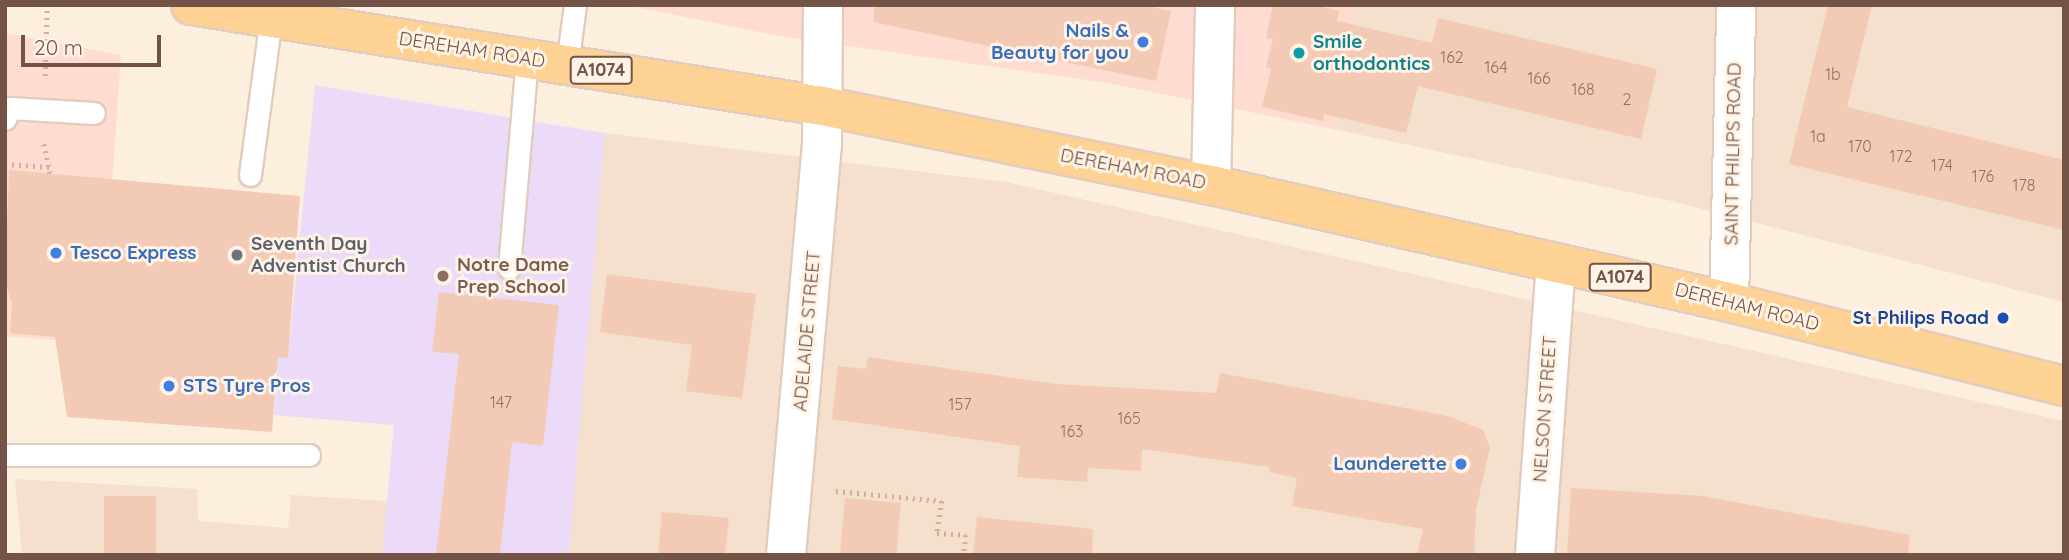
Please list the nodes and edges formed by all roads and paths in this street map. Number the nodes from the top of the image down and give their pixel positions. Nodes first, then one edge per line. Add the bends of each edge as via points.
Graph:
1 (191, 5) edge
2 (575, 5) edge
3 (823, 5) edge
4 (1215, 5) edge
5 (1736, 5) edge
6 (318, 15) edge
7 (271, 18) junction
8 (527, 58) junction
9 (567, 65) junction
10 (822, 106) junction
11 (94, 113) dead end
12 (5, 119) edge
13 (5, 164) edge
14 (50, 167) dead end
15 (250, 175) dead end
16 (1211, 185) junction
17 (1556, 262) junction
18 (509, 268) dead end
19 (1729, 302) junction
20 (2064, 386) edge
21 (5, 455) edge
22 (309, 455) dead end
23 (794, 487) junction
24 (786, 555) edge
25 (964, 555) edge
26 (1535, 555) edge

1 - 7 main road, DEREHAM ROAD / A1074
2 - 9 lane
3 - 10 street, ADELAIDE STREET
4 - 16 street
5 - 19 street, SAINT PHILIPS ROAD
6 - 7 main road, DEREHAM ROAD / A1074
6 - 8 main road, DEREHAM ROAD / A1074
7 - 15 lane
8 - 9 main road, DEREHAM ROAD / A1074
8 - 18 lane
9 - 10 main road, DEREHAM ROAD / A1074
10 - 16 main road, DEREHAM ROAD / A1074
10 - 23 street, ADELAIDE STREET
11 - 12 lane via 10,108
13 - 14 path
16 - 17 main road, DEREHAM ROAD / A1074
17 - 19 main road, DEREHAM ROAD / A1074
17 - 26 street, NELSON STREET
19 - 20 main road, DEREHAM ROAD / A1074
21 - 22 lane
23 - 24 street, ADELAIDE STREET
23 - 25 path via 942,501 937,533 966,535

